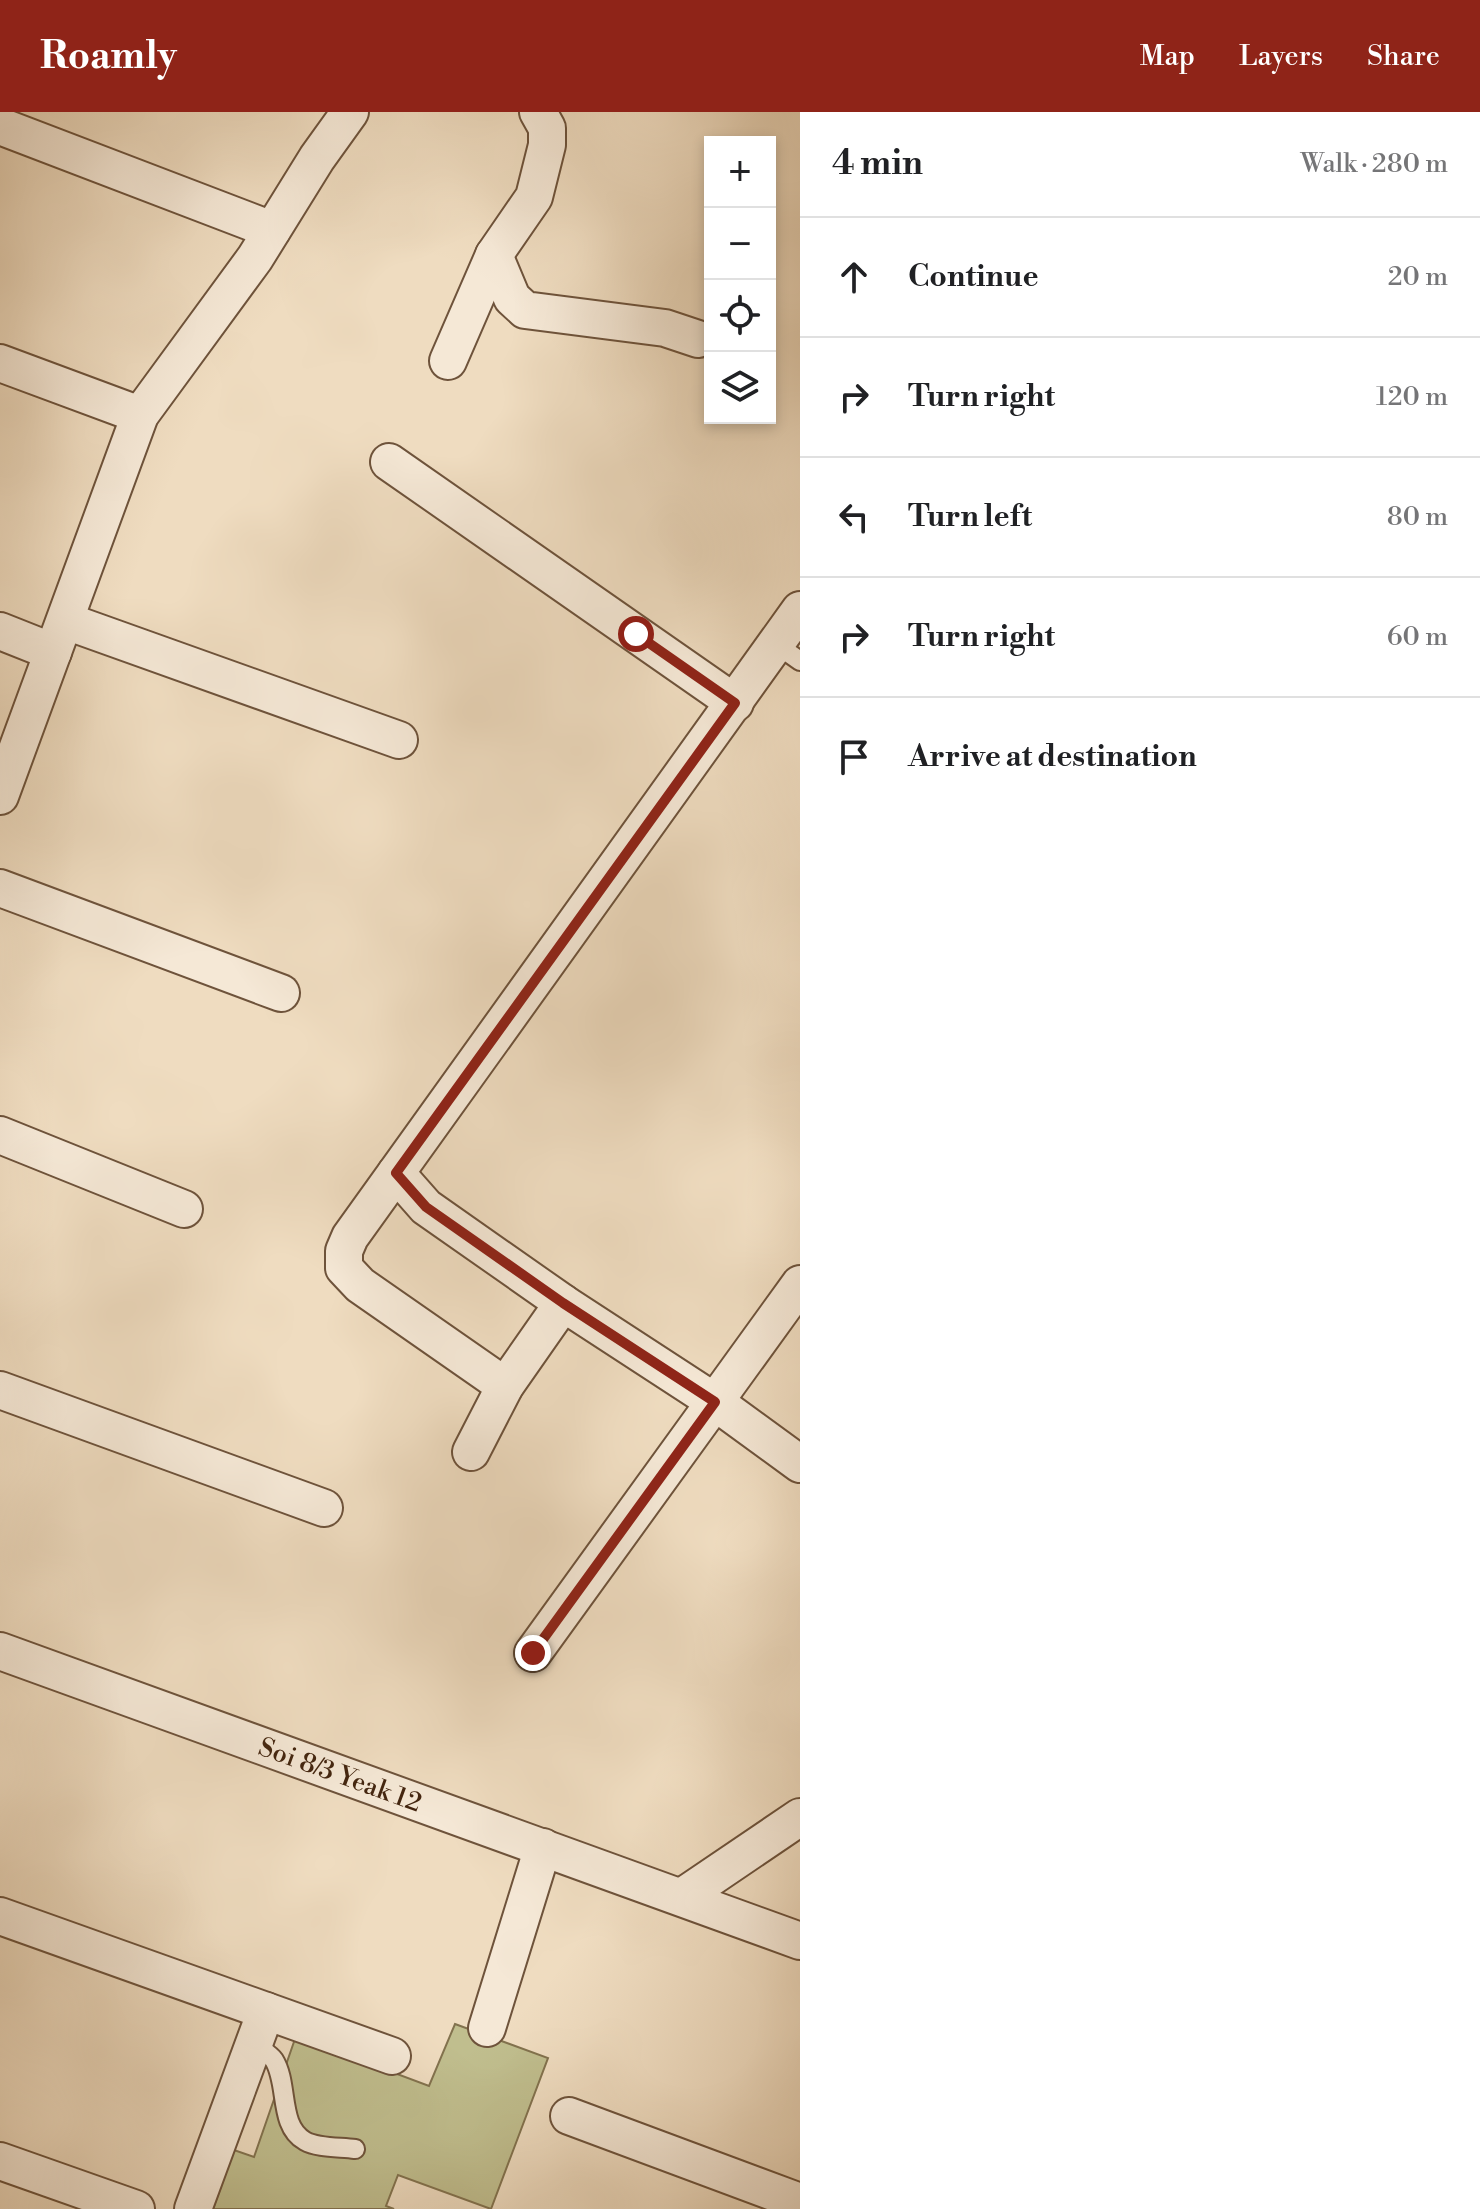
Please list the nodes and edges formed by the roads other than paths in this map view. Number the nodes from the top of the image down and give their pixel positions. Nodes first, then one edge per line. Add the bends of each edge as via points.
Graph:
1 (350, 112) edge
2 (538, 112) edge
3 (0, 126) edge
4 (272, 230) junction
5 (494, 255) junction
6 (698, 339) dead end
7 (448, 361) dead end
8 (0, 363) edge
9 (140, 415) junction
10 (389, 462) dead end
11 (800, 610) edge
12 (0, 631) edge
13 (60, 636) junction
14 (788, 653) edge
15 (735, 703) junction
16 (399, 740) dead end
17 (0, 796) edge
18 (0, 888) edge
19 (281, 993) dead end
20 (0, 1135) edge
21 (396, 1173) junction
22 (184, 1209) dead end
23 (800, 1284) edge
24 (563, 1303) junction
25 (505, 1386) junction
26 (0, 1390) edge
27 (715, 1402) junction
28 (471, 1452) dead end
29 (800, 1464) edge
30 (324, 1508) dead end
31 (0, 1651) edge
32 (533, 1653) dead end
33 (800, 1817) edge
34 (543, 1847) junction
35 (682, 1897) junction
36 (0, 1916) edge
37 (800, 1941) edge
38 (260, 2028) junction
39 (487, 2028) dead end
40 (392, 2056) dead end
41 (569, 2116) dead end
42 (355, 2149) dead end
43 (0, 2161) edge
44 (800, 2202) edge
45 (136, 2209) edge
46 (193, 2209) edge

1 - 4 street
2 - 5 street via 547,128 547,145 534,197
3 - 4 street
4 - 9 street
5 - 6 street via 512,298 525,310 665,328
5 - 7 street
8 - 9 street
9 - 13 street
10 - 15 street
11 - 14 street
12 - 13 street
13 - 16 street
13 - 17 street
14 - 15 street
15 - 21 street
18 - 19 street
20 - 22 street
21 - 24 street via 426,1207
21 - 25 street via 350,1237 344,1268 360,1285
23 - 27 street
24 - 25 street
24 - 27 street
25 - 28 street
26 - 30 street
27 - 29 street
27 - 32 street
31 - 34 street, Soi 8/3 Yeak 12
33 - 35 street
34 - 35 street, Soi 8/3 Yeak 12
34 - 39 street
35 - 37 street, Soi 8/3 Yeak 12
36 - 38 street
38 - 40 street
38 - 42 lane via 295,2133 307,2143
38 - 46 street
41 - 44 street
43 - 45 street

